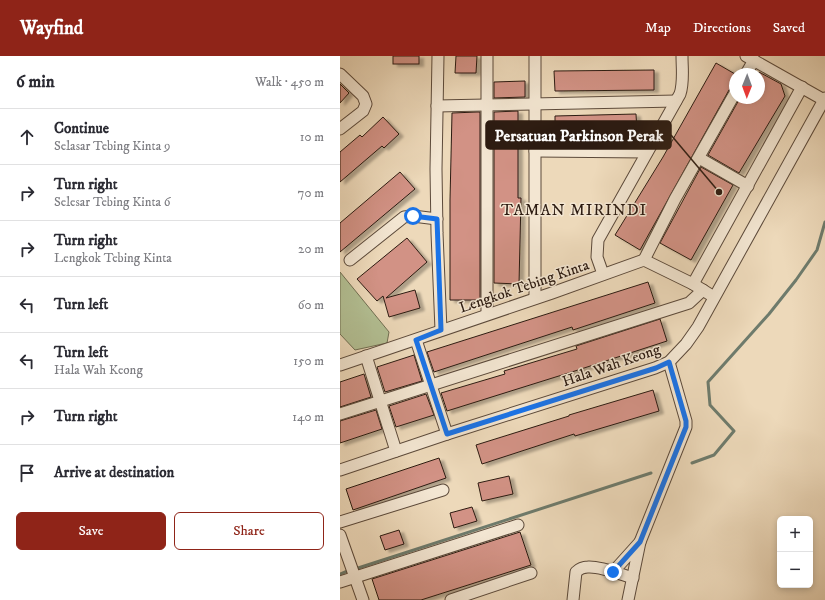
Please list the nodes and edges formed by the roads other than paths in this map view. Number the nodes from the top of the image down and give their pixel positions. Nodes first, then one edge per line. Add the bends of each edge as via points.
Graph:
1 (438, 56) edge
2 (487, 56) edge
3 (535, 56) edge
4 (682, 56) edge
5 (750, 58) edge
6 (748, 68) edge
7 (340, 74) edge
8 (802, 87) junction
9 (825, 99) edge
10 (676, 101) junction
11 (487, 104) junction
12 (535, 104) junction
13 (729, 104) edge
14 (437, 106) junction
15 (340, 129) edge
16 (535, 151) junction
17 (647, 152) junction
18 (699, 158) junction
19 (748, 186) junction
20 (437, 219) junction
21 (350, 260) dead end
22 (644, 260) junction
23 (603, 274) junction
24 (698, 287) junction
25 (714, 297) junction
26 (535, 298) junction
27 (486, 314) junction
28 (441, 330) junction
29 (416, 340) junction
30 (366, 356) junction
31 (669, 362) junction
32 (340, 365) edge
33 (431, 385) junction
34 (380, 401) junction
35 (340, 414) edge
36 (447, 434) junction
37 (396, 451) junction
38 (340, 470) edge
39 (443, 490) dead end
40 (340, 522) edge
41 (518, 525) dead end
42 (340, 535) edge
43 (640, 542) junction
44 (613, 572) junction
45 (531, 573) dead end
46 (355, 576) junction
47 (632, 578) junction
48 (340, 582) edge
49 (465, 598) edge
50 (363, 600) edge
51 (450, 600) edge
52 (573, 600) edge
53 (628, 600) edge

1 - 14 street
2 - 11 street
3 - 12 street
4 - 10 street via 682,88
5 - 6 street
5 - 8 street
7 - 15 street via 363,96 366,104 363,111
8 - 9 street
8 - 19 street
9 - 25 street, Hala Wah Keong
10 - 12 street
10 - 17 street
11 - 12 street
11 - 14 street
11 - 27 street
12 - 16 street
13 - 18 street
14 - 20 street
16 - 17 street
16 - 26 street
17 - 23 street via 598,240 597,257
18 - 19 street
18 - 22 street
19 - 24 street
20 - 21 street via 404,217
20 - 28 street
22 - 23 street, Lengkok Tebing Kinta
22 - 24 street
23 - 26 street, Lengkok Tebing Kinta
24 - 25 street
24 - 33 street via 689,303
25 - 31 street, Hala Wah Keong via 686,344
26 - 27 street, Lengkok Tebing Kinta
27 - 28 street, Lengkok Tebing Kinta
28 - 29 street, Lengkok Tebing Kinta
29 - 30 street, Lengkok Tebing Kinta
29 - 33 street
30 - 32 street, Lengkok Tebing Kinta
30 - 34 street
31 - 36 street, Hala Wah Keong
31 - 43 street via 686,427
33 - 34 street
33 - 36 street
34 - 35 street
34 - 37 street
36 - 37 street, Hala Wah Keong
37 - 38 street, Hala Wah Keong
39 - 40 street
41 - 46 street
42 - 46 street
43 - 44 street
43 - 47 street
44 - 47 street
44 - 52 street via 587,566 580,568 576,572
45 - 49 street
46 - 48 street
46 - 50 street
47 - 53 street
49 - 51 street

